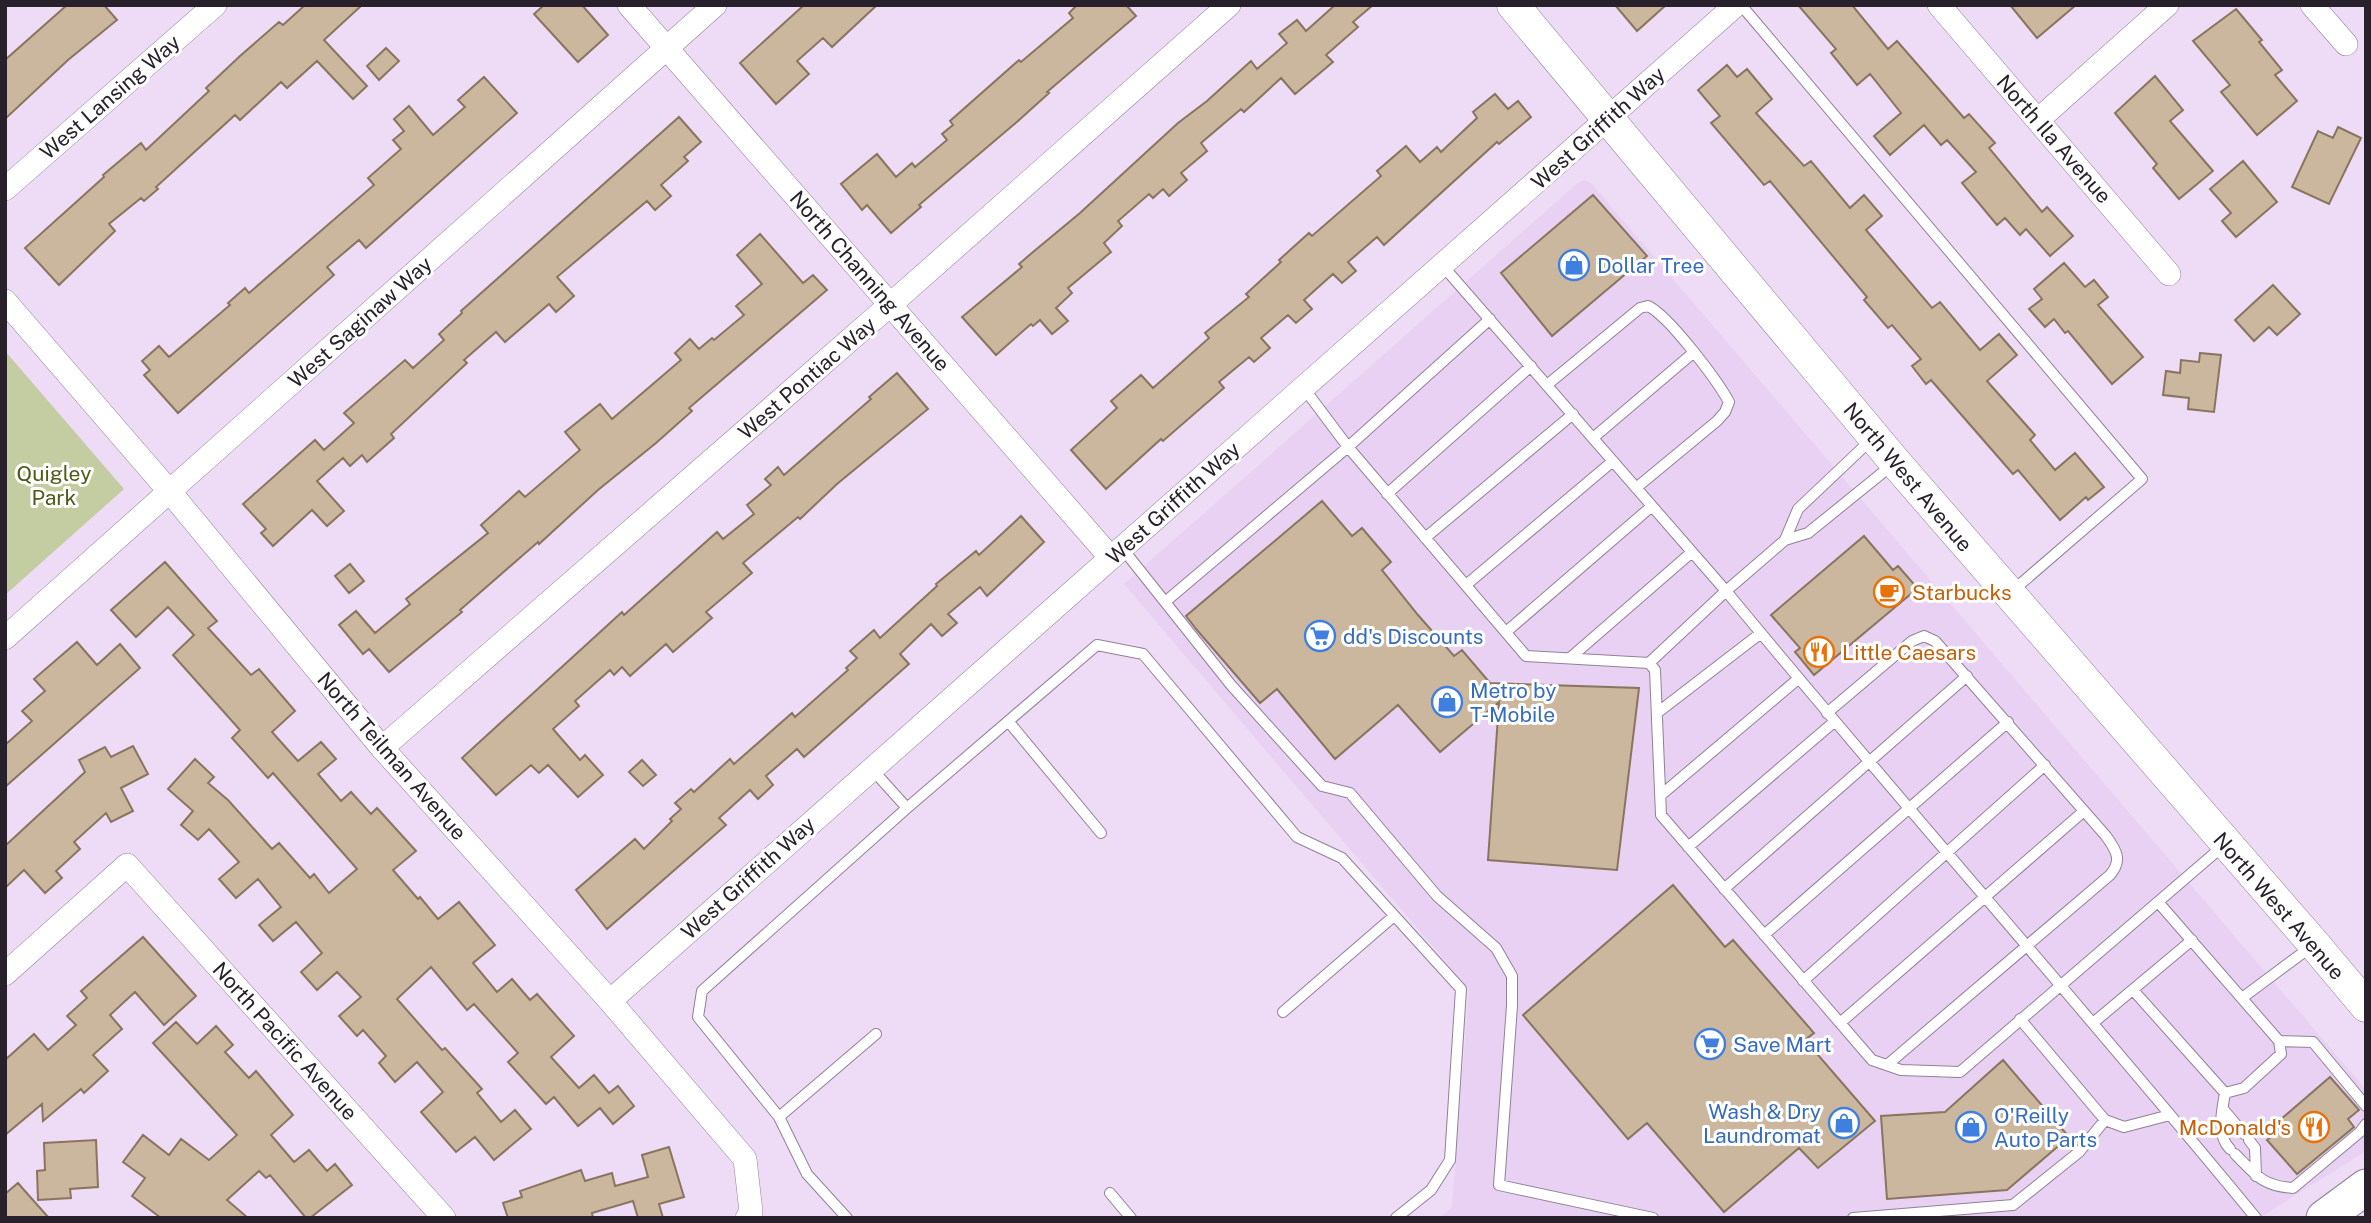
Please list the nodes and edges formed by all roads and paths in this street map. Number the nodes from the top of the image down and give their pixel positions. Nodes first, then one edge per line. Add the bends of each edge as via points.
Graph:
1 (215, 5) edge
2 (629, 5) edge
3 (715, 5) edge
4 (1229, 5) edge
5 (1513, 5) edge
6 (1938, 5) edge
7 (2167, 5) edge
8 (2312, 5) edge
9 (1735, 6) edge
10 (2346, 44) dead end
11 (665, 49) junction
12 (1609, 118) junction
13 (2038, 120) junction
14 (5, 190) edge
15 (1443, 266) junction
16 (2169, 274) dead end
17 (5, 300) edge
18 (891, 304) junction
19 (1490, 319) junction
20 (1693, 353) junction
21 (1531, 366) junction
22 (1547, 385) junction
23 (1303, 387) junction
24 (1573, 414) junction
25 (1874, 437) junction
26 (1593, 438) junction
27 (1348, 447) junction
28 (1613, 461) junction
29 (1895, 462) junction
30 (1636, 488) junction
31 (170, 492) junction
32 (1387, 494) junction
33 (1652, 506) junction
34 (1425, 538) junction
35 (1785, 540) junction
36 (1692, 552) junction
37 (1116, 553) junction
38 (1466, 585) junction
39 (1726, 591) junction
40 (2009, 594) junction
41 (1166, 602) junction
42 (1506, 632) junction
43 (1760, 633) junction
44 (5, 638) edge
45 (1570, 658) junction
46 (1649, 663) junction
47 (1967, 676) junction
48 (1798, 679) junction
49 (1657, 713) junction
50 (1831, 718) junction
51 (1008, 721) junction
52 (2008, 722) junction
53 (382, 748) junction
54 (1870, 763) junction
55 (2045, 765) junction
56 (871, 768) junction
57 (1661, 795) junction
58 (907, 808) junction
59 (1909, 809) junction
60 (2084, 811) junction
61 (1101, 833) dead end
62 (2225, 844) junction
63 (1688, 847) junction
64 (1947, 853) junction
65 (1724, 890) junction
66 (1986, 898) junction
67 (2158, 902) junction
68 (1394, 916) junction
69 (1764, 935) junction
70 (2192, 940) junction
71 (2314, 944) junction
72 (2027, 946) junction
73 (5, 974) edge
74 (1803, 981) junction
75 (2061, 985) junction
76 (2133, 990) junction
77 (2242, 998) junction
78 (610, 1001) junction
79 (2366, 1006) edge
80 (1283, 1012) dead end
81 (2020, 1019) junction
82 (2094, 1023) junction
83 (1840, 1024) junction
84 (876, 1034) dead end
85 (2279, 1041) junction
86 (1887, 1065) junction
87 (2225, 1093) junction
88 (2366, 1106) edge
89 (2223, 1109) junction
90 (2170, 1115) junction
91 (779, 1117) junction
92 (2105, 1120) junction
93 (2366, 1124) edge
94 (2256, 1176) junction
95 (2366, 1187) edge
96 (1110, 1193) dead end
97 (444, 1218) edge
98 (747, 1218) edge
99 (847, 1218) edge
100 (1131, 1218) edge
101 (1396, 1218) edge
102 (1653, 1218) edge
103 (1853, 1218) edge
104 (2256, 1218) edge
105 (2324, 1218) edge

1 - 14 street, West Lansing Way
2 - 11 street, North Channing Avenue
3 - 11 street, West Saginaw Way
4 - 18 street, West Pontiac Way
5 - 12 main road, North West Avenue
6 - 13 street, North Ila Avenue
7 - 13 street
8 - 10 street
9 - 12 street, West Griffith Way
9 - 40 lane via 1985,291 2142,480
11 - 18 street, North Channing Avenue
11 - 31 street, West Saginaw Way
12 - 15 street, West Griffith Way
12 - 25 main road, North West Avenue
13 - 16 street, North Ila Avenue
15 - 19 lane
15 - 23 street, West Griffith Way
17 - 31 street, North Teilman Avenue
18 - 37 street, North Channing Avenue
18 - 53 street, West Pontiac Way
19 - 21 lane
19 - 27 lane
20 - 22 lane via 1648,306
20 - 26 lane
20 - 30 lane via 1729,402 1725,412
21 - 22 lane
21 - 32 lane
22 - 24 lane
23 - 27 lane
23 - 37 street, West Griffith Way
24 - 26 lane
24 - 34 lane
25 - 29 main road, North West Avenue
25 - 35 lane via 1798,509
26 - 28 lane
27 - 32 lane
27 - 41 lane
28 - 30 lane
28 - 38 lane
29 - 35 lane via 1808,533
29 - 40 main road, North West Avenue
30 - 33 lane
31 - 44 street, West Saginaw Way
31 - 53 street, North Teilman Avenue
32 - 34 lane
33 - 36 lane
33 - 42 lane
34 - 38 lane
35 - 39 lane
36 - 39 lane
36 - 45 lane
37 - 41 lane
37 - 56 street, West Griffith Way
38 - 42 lane
39 - 43 lane
39 - 46 lane
40 - 62 main road, North West Avenue
41 - 102 lane via 1231,685 1322,786 1350,793 1437,896 1496,948 1512,976 1499,1185
42 - 45 lane via 1527,656
43 - 48 lane
43 - 49 lane
45 - 46 lane
46 - 49 lane via 1655,670
47 - 50 lane via 1935,641 1924,636 1898,651
47 - 52 lane
47 - 54 lane
48 - 50 lane
48 - 57 lane
49 - 57 lane
50 - 54 lane
50 - 63 lane
51 - 58 lane
51 - 61 lane
51 - 68 lane via 1097,645 1143,654 1297,837 1342,859
52 - 55 lane
52 - 59 lane
53 - 78 street, North Teilman Avenue
54 - 59 lane
54 - 65 lane
55 - 60 lane
55 - 64 lane
56 - 58 lane
56 - 78 street, West Griffith Way
57 - 63 lane via 1661,815
58 - 91 lane via 702,991 698,1017
59 - 64 lane
59 - 69 lane
60 - 66 lane
60 - 72 lane via 2114,847 2117,867
62 - 67 lane
62 - 71 main road, North West Avenue
63 - 65 lane
64 - 66 lane
64 - 74 lane
65 - 69 lane
66 - 72 lane
66 - 83 lane
67 - 70 lane
67 - 75 lane
68 - 80 lane
68 - 101 lane via 1461,989 1450,1160 1431,1190
69 - 74 lane
70 - 76 lane
70 - 77 lane
71 - 77 lane
71 - 79 main road, North West Avenue
72 - 75 lane
72 - 86 lane
73 - 97 street, North Pacific Avenue via 127,865
74 - 83 lane
75 - 81 lane
75 - 82 lane
76 - 82 lane
76 - 87 lane
77 - 85 lane
78 - 98 street, North Teilman Avenue via 746,1158 751,1212
81 - 86 lane via 1960,1072 1900,1070
81 - 92 lane
82 - 90 lane
83 - 86 lane via 1872,1060
84 - 91 lane
85 - 87 lane via 2281,1054 2244,1088
85 - 88 lane via 2313,1042
87 - 89 lane
89 - 94 lane via 2255,1147
89 - 94 lane via 2221,1133 2226,1145
90 - 92 lane via 2123,1127
90 - 104 lane
91 - 99 lane via 807,1174
92 - 103 lane via 2079,1152 2013,1205
93 - 94 lane via 2293,1188 2272,1187
95 - 105 main road
96 - 100 lane

